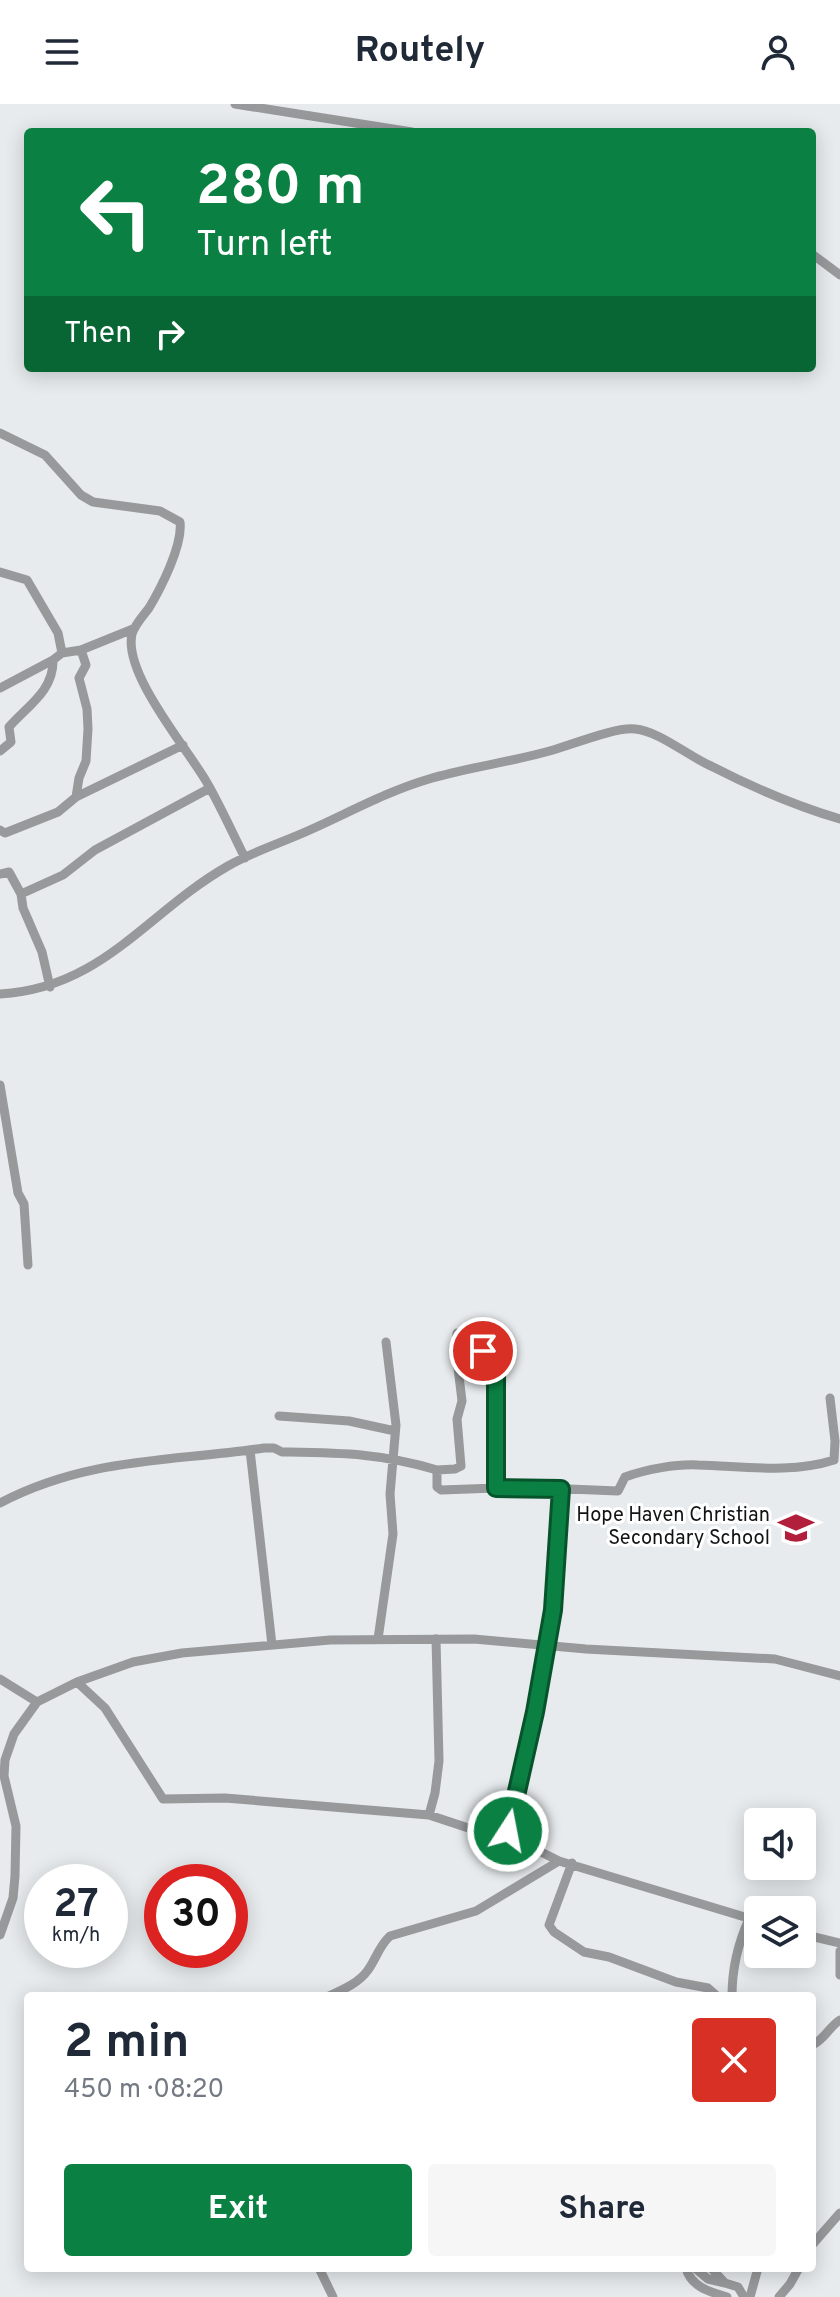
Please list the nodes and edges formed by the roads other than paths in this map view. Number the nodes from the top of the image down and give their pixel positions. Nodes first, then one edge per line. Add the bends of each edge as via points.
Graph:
1 (235, 104) edge
2 (387, 128) edge
3 (816, 257) edge
4 (840, 275) edge
5 (0, 433) edge
6 (0, 572) edge
7 (133, 629) junction
8 (81, 650) junction
9 (62, 653) junction
10 (53, 660) junction
11 (0, 688) edge
12 (183, 745) junction
13 (0, 751) edge
14 (210, 788) junction
15 (76, 797) junction
16 (840, 819) edge
17 (0, 830) edge
18 (245, 858) junction
19 (0, 874) edge
20 (21, 894) junction
21 (50, 987) junction
22 (0, 994) edge
23 (0, 1085) edge
24 (28, 1265) dead end
25 (457, 1333) dead end
26 (386, 1342) dead end
27 (483, 1351) dead end
28 (830, 1398) dead end
29 (279, 1416) dead end
30 (395, 1431) junction
31 (837, 1433) edge
32 (250, 1450) junction
33 (393, 1458) junction
34 (437, 1470) junction
35 (496, 1488) junction
36 (561, 1489) junction
37 (0, 1503) edge
38 (378, 1639) junction
39 (436, 1639) junction
40 (547, 1644) junction
41 (272, 1645) junction
42 (840, 1676) edge
43 (0, 1679) edge
44 (77, 1682) junction
45 (37, 1702) junction
46 (429, 1815) junction
47 (504, 1839) junction
48 (559, 1861) junction
49 (572, 1863) junction
50 (744, 1917) edge
51 (744, 1934) edge
52 (0, 1935) edge
53 (816, 1937) edge
54 (840, 1943) edge
55 (840, 1951) edge
56 (840, 1975) edge
57 (683, 1983) junction
58 (338, 1992) edge
59 (678, 1992) edge
60 (712, 1992) edge
61 (732, 1992) edge
62 (840, 2020) edge
63 (816, 2043) edge
64 (840, 2213) edge
65 (816, 2240) edge
66 (321, 2272) edge
67 (688, 2272) edge
68 (700, 2272) edge
69 (715, 2272) edge
70 (757, 2272) edge
71 (796, 2272) edge
72 (725, 2283) junction
73 (333, 2297) edge
74 (727, 2297) edge
75 (744, 2297) edge
76 (750, 2297) edge
77 (779, 2297) edge

1 - 2 street
3 - 4 street
5 - 7 street via 45,455 93,502 160,511 180,522 179,544 150,606
6 - 9 street via 27,580 58,633
7 - 8 street
7 - 12 street via 134,656 149,696
8 - 9 street
8 - 15 street via 86,665 79,678 88,729
9 - 10 street
10 - 11 street
10 - 13 street via 49,679 9,727 11,742
12 - 14 street
12 - 15 street
14 - 18 street
14 - 20 street
15 - 17 street via 58,812 5,833
16 - 18 street via 750,785 653,733 620,729 429,779
18 - 21 street via 187,891 89,969
19 - 20 street via 9,872
20 - 21 street
21 - 22 street
23 - 24 street via 24,1204
25 - 34 street via 461,1466
26 - 30 street
27 - 35 street via 496,1367
28 - 31 street
29 - 30 street via 349,1421
30 - 33 street
31 - 36 street via 835,1457 825,1463 779,1468 696,1465 630,1475 618,1491
32 - 33 street
32 - 37 street via 102,1467 46,1482
32 - 41 street
33 - 34 street
33 - 38 street via 393,1534
34 - 35 street via 441,1490
35 - 36 street
36 - 40 street
38 - 39 street
38 - 41 street
39 - 40 street
39 - 46 street via 439,1761
40 - 42 street via 775,1659
40 - 47 street
41 - 44 street via 157,1657
43 - 45 street
44 - 45 street
44 - 46 street via 105,1708 163,1799 225,1798
45 - 52 street via 14,1734 5,1760 17,1853 13,1898
46 - 47 street
47 - 48 street
48 - 49 street
48 - 58 street via 476,1911 390,1936 367,1972
49 - 50 street
49 - 57 street via 549,1925 554,1932 584,1952
51 - 61 street
53 - 54 street
55 - 56 street
57 - 59 street
57 - 60 street
62 - 63 street
64 - 65 street
66 - 73 street
67 - 74 street via 693,2282
68 - 72 street
69 - 72 street
70 - 76 street
71 - 77 street
72 - 75 street via 738,2287

